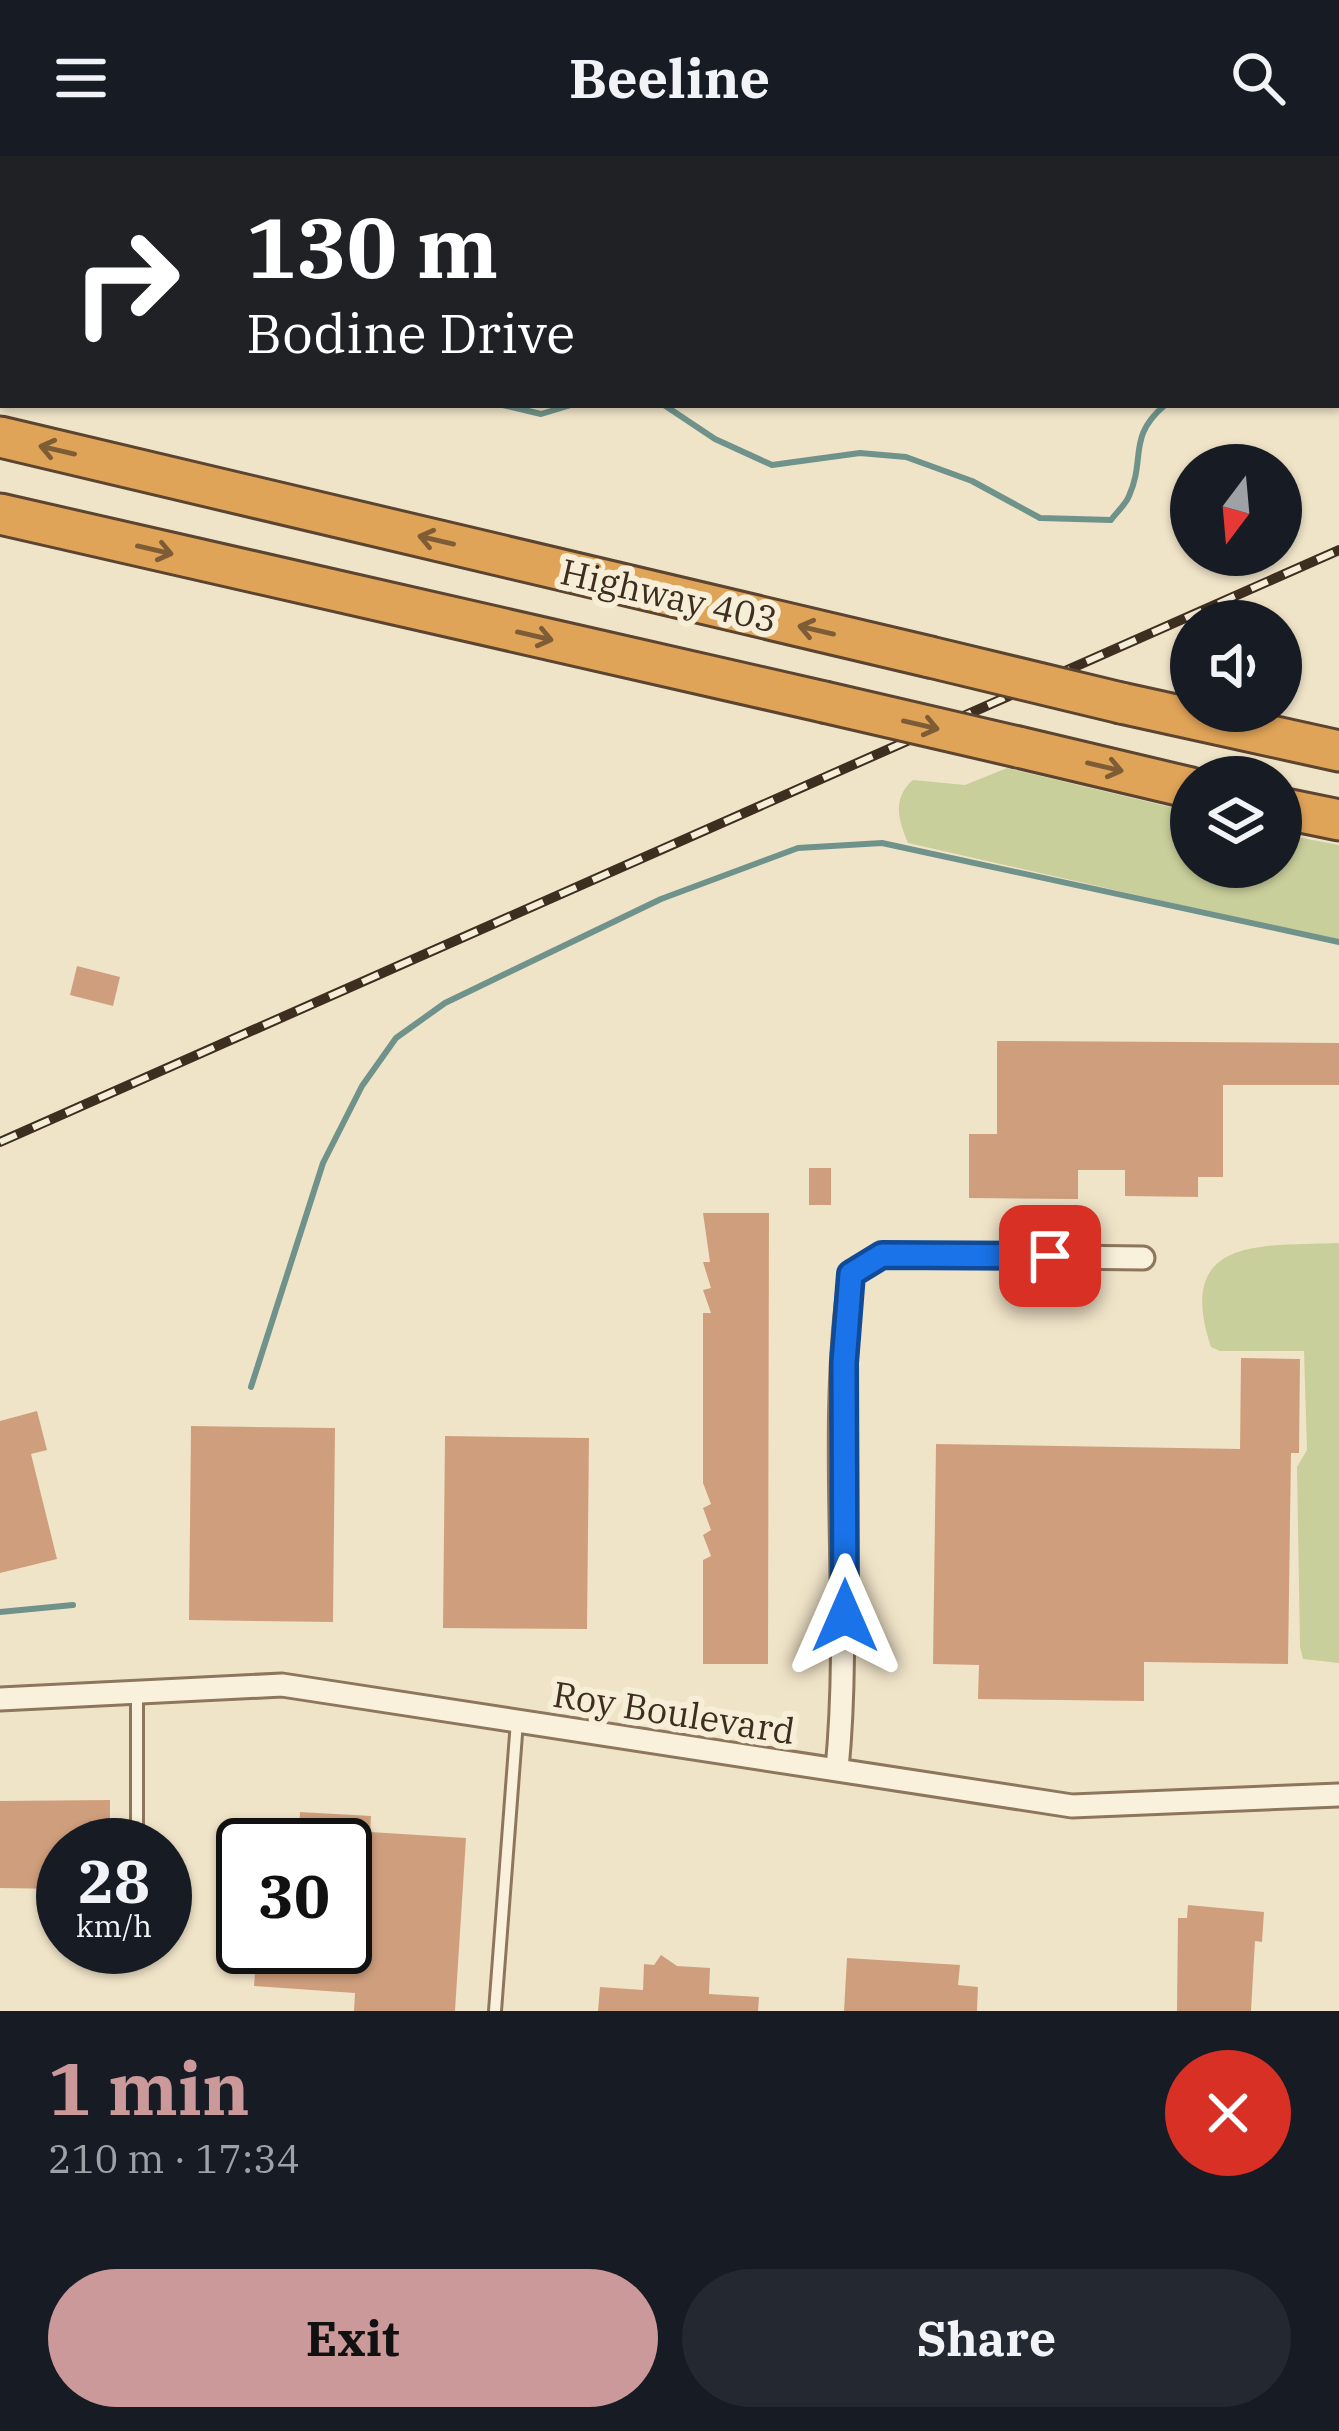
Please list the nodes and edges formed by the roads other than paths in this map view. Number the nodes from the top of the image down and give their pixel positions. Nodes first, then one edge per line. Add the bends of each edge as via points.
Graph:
1 (0, 436) edge
2 (0, 514) edge
3 (1339, 752) edge
4 (1170, 783) edge
5 (1302, 812) edge
6 (1339, 820) edge
7 (1143, 1258) dead end
8 (136, 1691) junction
9 (0, 1699) edge
10 (517, 1721) junction
11 (837, 1769) junction
12 (1339, 1796) edge
13 (137, 1818) edge
14 (495, 2011) edge

3 -> 1 highway, Highway 403, bridge
2 -> 4 highway, Highway 403, bridge
5 - 6 highway
7 - 11 street via 882,1255 851,1274
8 - 9 street, Roy Boulevard
8 - 10 street, Roy Boulevard via 282,1685
8 - 13 lane
10 - 11 street, Roy Boulevard
10 - 14 lane
11 - 12 street, Roy Boulevard via 1072,1806

